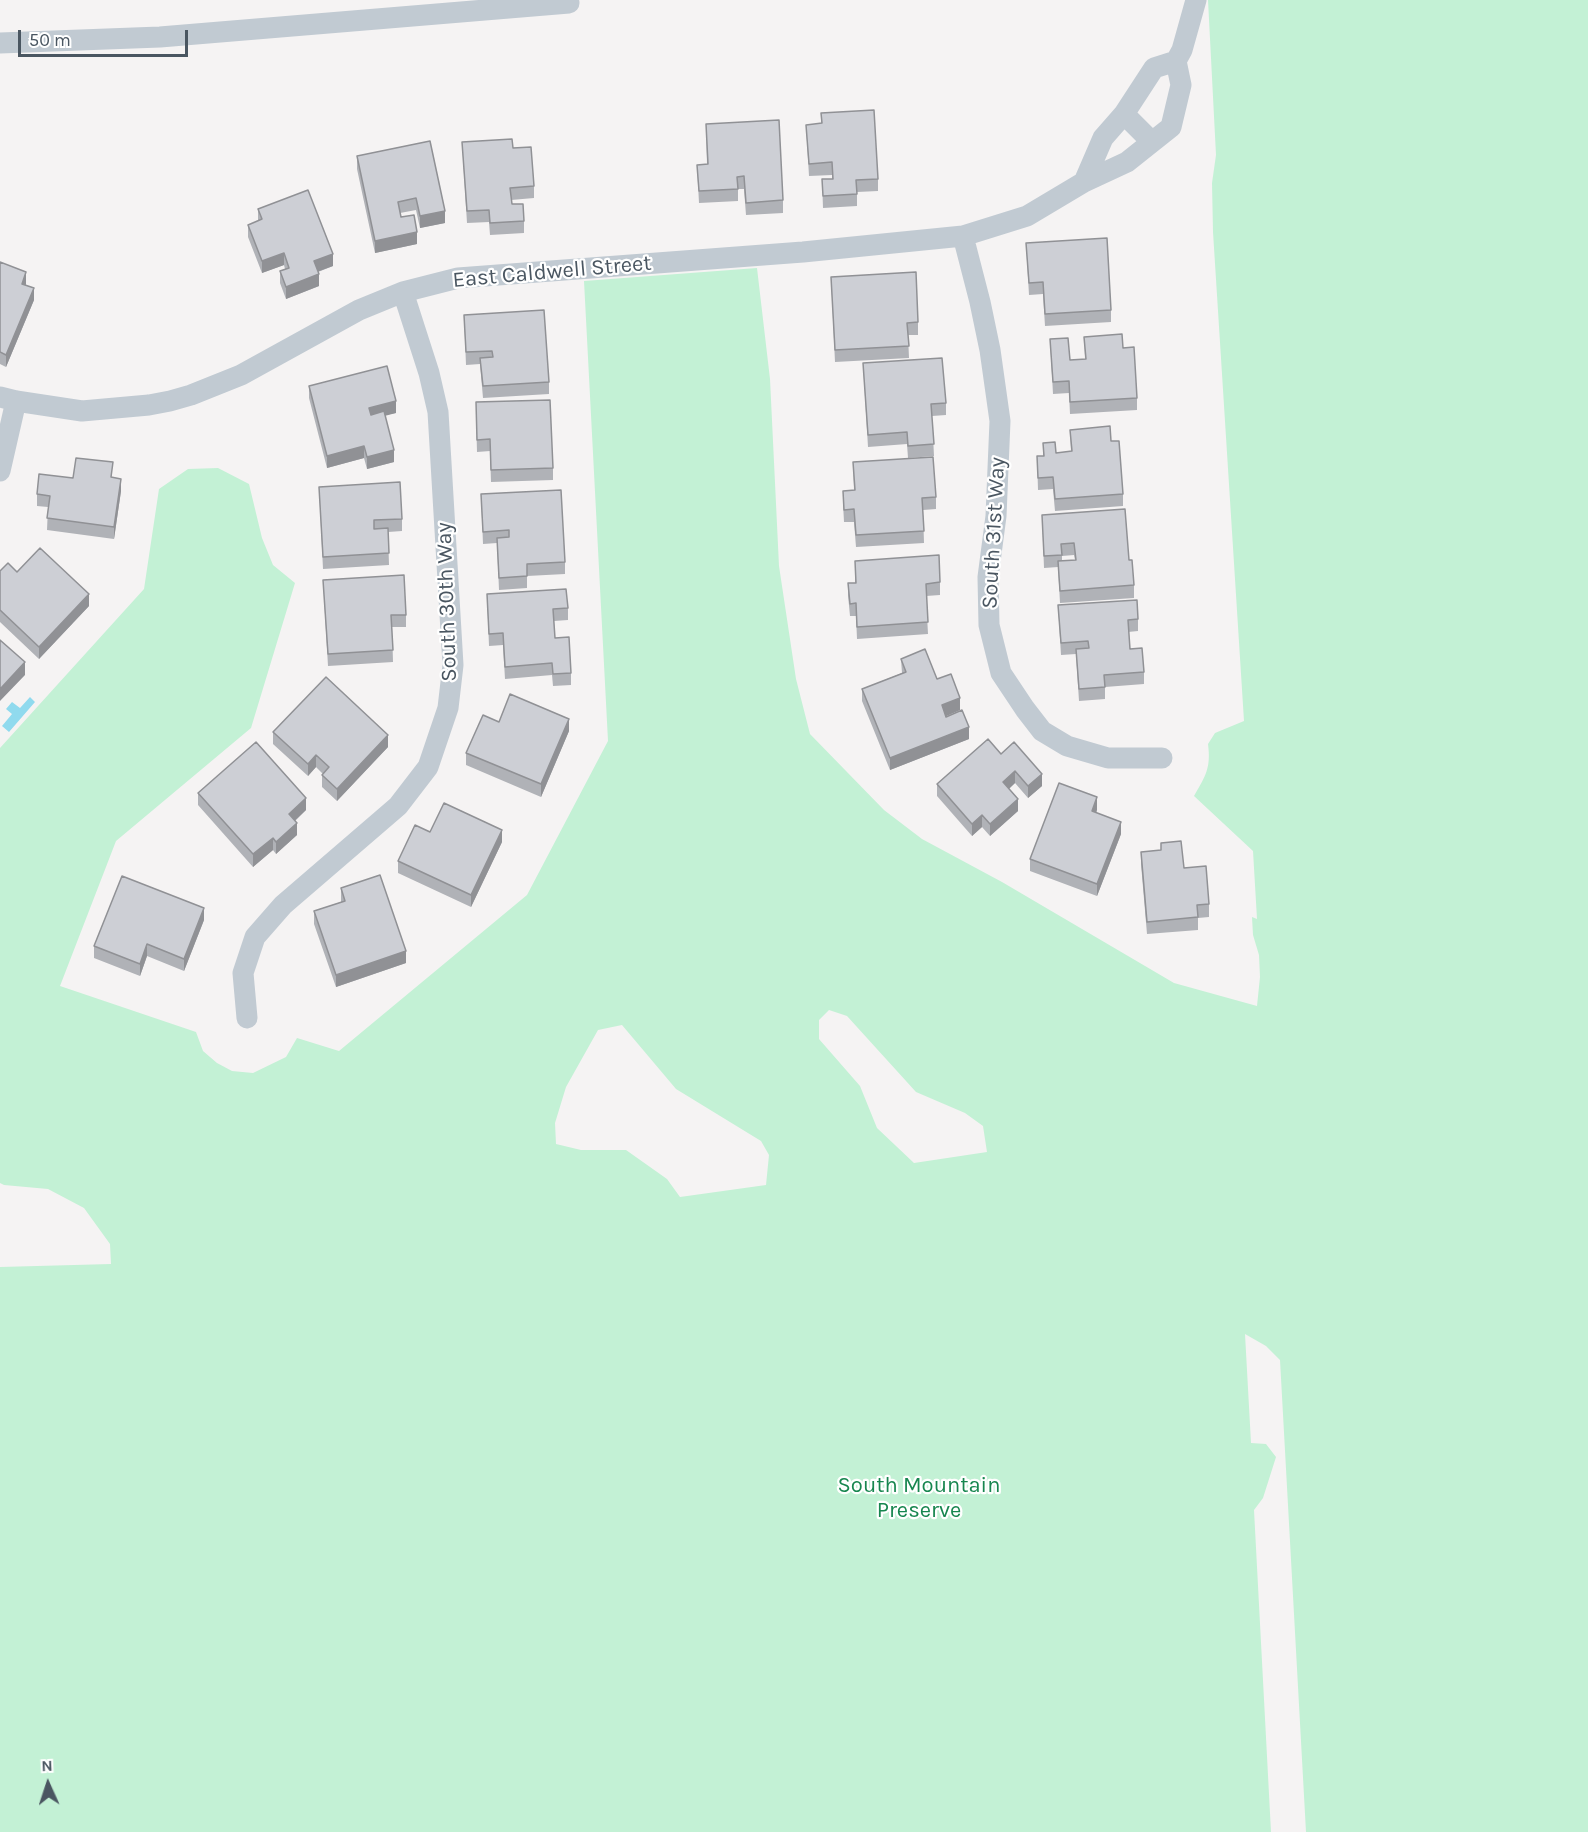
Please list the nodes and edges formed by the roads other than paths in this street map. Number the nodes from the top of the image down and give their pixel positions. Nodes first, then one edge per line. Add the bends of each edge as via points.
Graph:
1 (1196, 0) edge
2 (569, 3) dead end
3 (0, 43) edge
4 (1176, 60) junction
5 (1124, 114) junction
6 (1152, 142) junction
7 (1084, 182) junction
8 (963, 236) junction
9 (403, 291) junction
10 (8, 399) edge
11 (0, 471) edge
12 (1162, 758) dead end
13 (247, 1018) dead end

1 - 4 street
2 - 3 street via 160,37
4 - 5 street via 1154,68
4 - 6 street, East Caldwell Street via 1181,85 1171,127
5 - 6 street
5 - 7 street via 1103,138
6 - 7 street, East Caldwell Street via 1127,162
7 - 8 street, East Caldwell Street via 1027,216
8 - 9 street, East Caldwell Street via 458,278
8 - 12 street, South 31st Way via 990,350 1000,421 996,516 988,577 989,625 1001,673 1042,731 1067,746 1108,758
9 - 10 street, East Caldwell Street via 358,310 241,375 191,395 149,405 82,411
9 - 13 street, South 30th Way via 438,412 453,664 448,708 428,768 398,806 283,905 255,937 243,973
10 - 11 street

